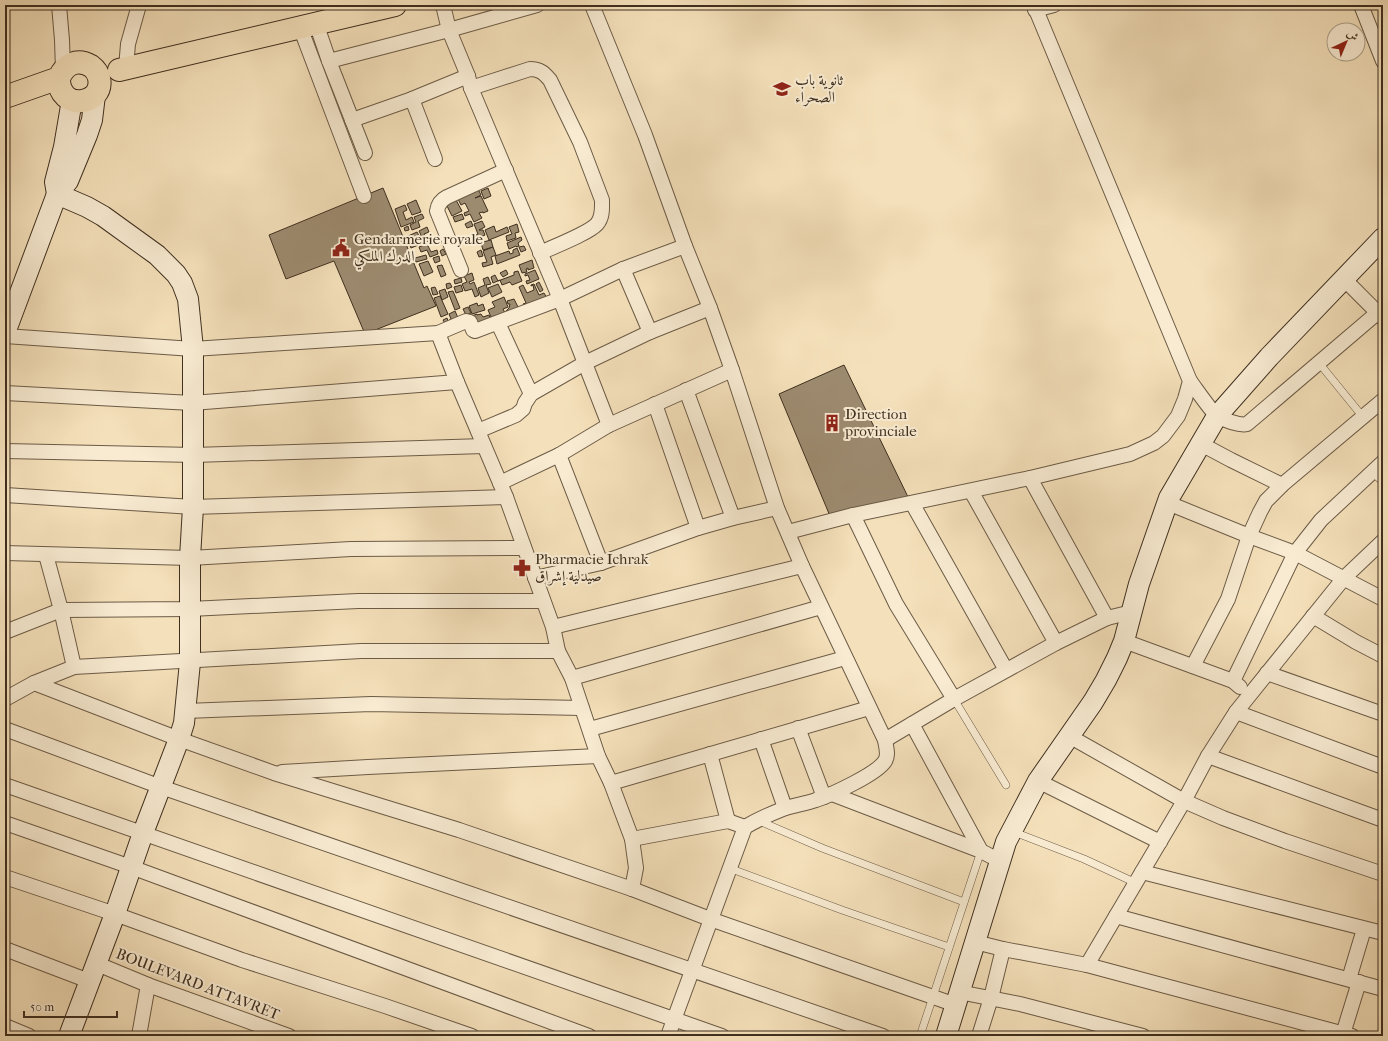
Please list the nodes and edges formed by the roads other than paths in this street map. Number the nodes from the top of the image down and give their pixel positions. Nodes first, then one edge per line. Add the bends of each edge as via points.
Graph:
1 (138, 5) edge
2 (395, 5) edge
3 (444, 5) edge
4 (537, 5) edge
5 (592, 5) edge
6 (1054, 5) edge
7 (1361, 5) edge
8 (59, 6) edge
9 (1035, 7) edge
10 (308, 25) junction
11 (449, 30) junction
12 (62, 40) junction
13 (329, 61) junction
14 (1383, 61) edge
15 (89, 65) junction
16 (123, 69) junction
17 (470, 82) junction
18 (65, 86) junction
19 (97, 92) junction
20 (5, 97) edge
21 (412, 99) junction
22 (5, 100) edge
23 (352, 120) junction
24 (365, 153) dead end
25 (435, 159) dead end
26 (506, 170) junction
27 (57, 194) junction
28 (364, 196) dead end
29 (1383, 238) edge
30 (685, 246) junction
31 (540, 253) junction
32 (623, 269) junction
33 (461, 270) dead end
34 (1344, 279) junction
35 (560, 298) junction
36 (710, 308) junction
37 (1381, 312) edge
38 (498, 323) junction
39 (650, 332) junction
40 (5, 333) edge
41 (438, 333) junction
42 (5, 336) edge
43 (193, 349) junction
44 (585, 363) junction
45 (1319, 363) junction
46 (732, 370) junction
47 (1190, 381) junction
48 (457, 382) junction
49 (686, 390) junction
50 (5, 393) edge
51 (531, 394) junction
52 (1383, 400) edge
53 (192, 403) junction
54 (655, 404) junction
55 (1217, 416) junction
56 (1363, 417) junction
57 (609, 425) junction
58 (478, 431) junction
59 (1201, 444) junction
60 (484, 446) junction
61 (5, 451) edge
62 (194, 454) junction
63 (559, 455) junction
64 (1383, 462) edge
65 (1372, 472) junction
66 (1030, 478) junction
67 (1383, 482) edge
68 (500, 483) junction
69 (1282, 485) junction
70 (971, 491) junction
71 (5, 495) edge
72 (506, 497) junction
73 (912, 503) junction
74 (1168, 503) junction
75 (194, 507) junction
76 (777, 508) junction
77 (853, 515) junction
78 (733, 518) junction
79 (698, 528) junction
80 (788, 532) junction
81 (1249, 536) junction
82 (1383, 540) edge
83 (524, 548) junction
84 (5, 553) edge
85 (1295, 553) junction
86 (46, 555) junction
87 (190, 558) junction
88 (601, 563) junction
89 (802, 566) junction
90 (535, 578) junction
91 (1344, 578) junction
92 (1383, 599) edge
93 (543, 601) junction
94 (822, 607) junction
95 (190, 609) junction
96 (61, 610) junction
97 (1132, 612) junction
98 (1313, 616) junction
99 (1107, 618) junction
100 (553, 627) junction
101 (5, 630) edge
102 (1124, 641) junction
103 (1056, 643) junction
104 (558, 651) junction
105 (1383, 656) edge
106 (845, 658) junction
107 (190, 662) junction
108 (1193, 666) junction
109 (74, 667) junction
110 (1006, 670) junction
111 (1267, 673) junction
112 (572, 678) junction
113 (1233, 681) junction
114 (34, 683) junction
115 (1249, 694) junction
116 (5, 699) edge
117 (954, 699) junction
118 (582, 708) junction
119 (869, 708) junction
120 (186, 711) junction
121 (1236, 712) junction
122 (1383, 714) edge
123 (912, 724) junction
124 (798, 728) junction
125 (5, 729) edge
126 (590, 729) junction
127 (1069, 736) junction
128 (180, 739) junction
129 (761, 739) junction
130 (885, 740) junction
131 (710, 754) junction
132 (598, 756) junction
133 (1208, 756) junction
134 (1383, 767) edge
135 (274, 773) junction
136 (1038, 781) junction
137 (611, 784) junction
138 (5, 785) edge
139 (1006, 785) dead end
140 (161, 787) junction
141 (828, 795) junction
142 (1184, 801) junction
143 (785, 808) junction
144 (757, 820) junction
145 (1383, 820) edge
146 (728, 821) junction
147 (5, 823) edge
148 (744, 827) junction
149 (1012, 831) junction
150 (143, 833) junction
151 (632, 839) junction
152 (1160, 842) junction
153 (981, 851) junction
154 (1000, 861) junction
155 (131, 867) junction
156 (729, 868) junction
157 (1383, 874) edge
158 (5, 877) edge
159 (1139, 877) junction
160 (632, 889) junction
161 (964, 902) junction
162 (115, 914) junction
163 (1116, 916) junction
164 (710, 919) junction
165 (1364, 929) junction
166 (1383, 933) edge
167 (975, 942) junction
168 (949, 947) junction
169 (5, 949) edge
170 (1003, 949) junction
171 (1087, 965) junction
172 (691, 971) junction
173 (92, 972) junction
174 (1354, 981) junction
175 (148, 985) junction
176 (1383, 989) edge
177 (933, 997) junction
178 (991, 998) junction
179 (957, 999) junction
180 (674, 1019) junction
181 (5, 1026) edge
182 (1340, 1034) edge
183 (29, 1036) edge
184 (69, 1036) edge
185 (139, 1036) edge
186 (287, 1036) edge
187 (472, 1036) edge
188 (589, 1036) edge
189 (668, 1036) edge
190 (722, 1036) edge
191 (883, 1036) edge
192 (920, 1036) edge
193 (946, 1036) edge
194 (979, 1036) edge
195 (1143, 1036) edge

1 - 16 street
2 - 10 main road
3 - 11 street
4 - 11 street
5 - 30 street via 645,135
6 - 9 street
7 - 14 street
8 - 12 street
9 - 47 street
10 - 13 street
10 - 16 main road
10 - 28 street
11 - 13 street
11 - 17 street
12 - 15 street
12 - 18 street
13 - 23 street
15 - 16 main road
15 - 18 main road via 76,62 69,65
15 - 19 main road via 98,73
16 - 19 main road
17 - 21 street
17 - 26 street
17 - 31 street via 530,68 544,72 580,142 602,200 600,218 597,224 588,230
18 - 19 main road via 84,101
18 - 20 main road
18 - 22 main road
18 - 27 street via 64,147 55,182
19 - 27 street via 87,135 68,181
21 - 23 street
21 - 25 street
23 - 24 street
26 - 31 street
26 - 33 street via 447,197 437,207
27 - 40 street
27 - 43 street via 102,216 157,255 176,274 188,299
29 - 34 street
30 - 32 street
30 - 36 street
31 - 35 street
32 - 35 street
32 - 39 street
34 - 37 street
34 - 55 street via 1268,357
35 - 38 street
35 - 44 street
36 - 39 street
36 - 46 street
37 - 45 street
38 - 41 street via 475,332 470,322 466,321
38 - 51 street
39 - 44 street
41 - 43 street
41 - 48 street
42 - 43 street
43 - 53 street
44 - 51 street
44 - 57 street
45 - 55 street via 1247,424 1242,425
45 - 56 lane
46 - 49 street
46 - 76 street
47 - 55 street
47 - 66 street via 1178,416 1163,436 1154,443 1130,454
48 - 53 street
48 - 58 street
49 - 54 street
49 - 78 street
50 - 53 street
51 - 58 street via 523,409 516,415
52 - 56 street
53 - 62 street
54 - 57 street
54 - 79 street
55 - 59 street
56 - 69 street
57 - 63 street
58 - 60 street
59 - 69 street
59 - 74 street
60 - 62 street
60 - 68 street
61 - 62 street
62 - 75 street
63 - 68 street
63 - 88 street
64 - 65 street
65 - 67 lane
65 - 85 street via 1321,520
66 - 70 street
66 - 99 street
68 - 72 street
69 - 81 street via 1266,501
70 - 73 street
70 - 103 street
71 - 75 street
72 - 75 street
72 - 83 street
73 - 77 street
73 - 110 street
74 - 81 street
74 - 97 street via 1139,584
75 - 87 street
76 - 78 street
76 - 80 street
77 - 80 street
77 - 117 street via 896,604
78 - 79 street
79 - 88 street
80 - 89 street
81 - 85 street
81 - 108 street via 1228,599
82 - 91 street
83 - 87 street via 351,549
83 - 90 street
84 - 86 street
85 - 91 street
85 - 113 street
86 - 87 street
86 - 96 street
87 - 95 street
88 - 90 street
89 - 94 street
89 - 100 street
90 - 93 street
91 - 92 street
91 - 98 street
93 - 95 street via 358,601
93 - 100 street
94 - 106 street
94 - 112 street
95 - 96 street
95 - 107 street
96 - 101 street
96 - 109 street
97 - 99 street
97 - 102 street
98 - 105 street
98 - 111 street
99 - 103 street
100 - 104 street
102 - 108 street
102 - 127 street via 1106,680
103 - 110 street
104 - 107 street via 361,651
104 - 112 street
106 - 119 street
106 - 126 street
107 - 109 street
107 - 120 street
108 - 113 street
109 - 114 street
110 - 117 street
111 - 115 street
111 - 122 street
112 - 118 street
113 - 115 street
114 - 116 street
114 - 128 street
115 - 121 street
117 - 123 street
117 - 139 lane
118 - 120 street via 371,704
118 - 126 street
119 - 124 street
119 - 130 street
120 - 128 street
121 - 133 street
121 - 134 street
123 - 130 street
123 - 153 street
124 - 129 street
124 - 141 street
125 - 140 street
126 - 132 street
127 - 136 street
127 - 142 street
128 - 135 street
128 - 140 street
129 - 131 street
129 - 143 street
130 - 141 street via 885,762 870,774
131 - 137 street
131 - 146 street
132 - 135 street
132 - 137 street
133 - 142 street
133 - 145 street
135 - 160 street via 459,830
136 - 149 street
136 - 152 street
137 - 151 street
138 - 150 street
140 - 150 street
140 - 172 street
141 - 143 street
141 - 153 street
142 - 152 street
142 - 157 street via 1285,841
143 - 144 street
144 - 148 street
144 - 161 lane via 822,848
146 - 148 street
146 - 151 street
147 - 155 street
148 - 156 street
149 - 154 street
149 - 159 lane
150 - 155 street
150 - 180 street
151 - 160 street via 636,868
152 - 159 street
153 - 154 street
153 - 161 lane
154 - 167 street
155 - 162 street
155 - 188 street
156 - 164 street
156 - 168 lane
158 - 162 street
159 - 163 street
159 - 165 street
160 - 164 street
161 - 168 lane
162 - 173 street
162 - 187 street via 242,960
163 - 171 street
163 - 174 street
164 - 172 street
164 - 177 street
165 - 166 street
165 - 174 street
167 - 170 street
167 - 179 street
168 - 177 lane
169 - 173 street, BOULEVARD ATTAVRET
170 - 171 street
170 - 178 street
171 - 182 street
172 - 180 street
172 - 191 street
173 - 175 street, BOULEVARD ATTAVRET
173 - 184 street
174 - 176 street
174 - 182 street
175 - 185 street
175 - 186 street, BOULEVARD ATTAVRET
177 - 179 street
177 - 192 lane
178 - 179 street
178 - 194 street
178 - 195 street
179 - 193 street
180 - 189 street
180 - 190 street
181 - 183 street

